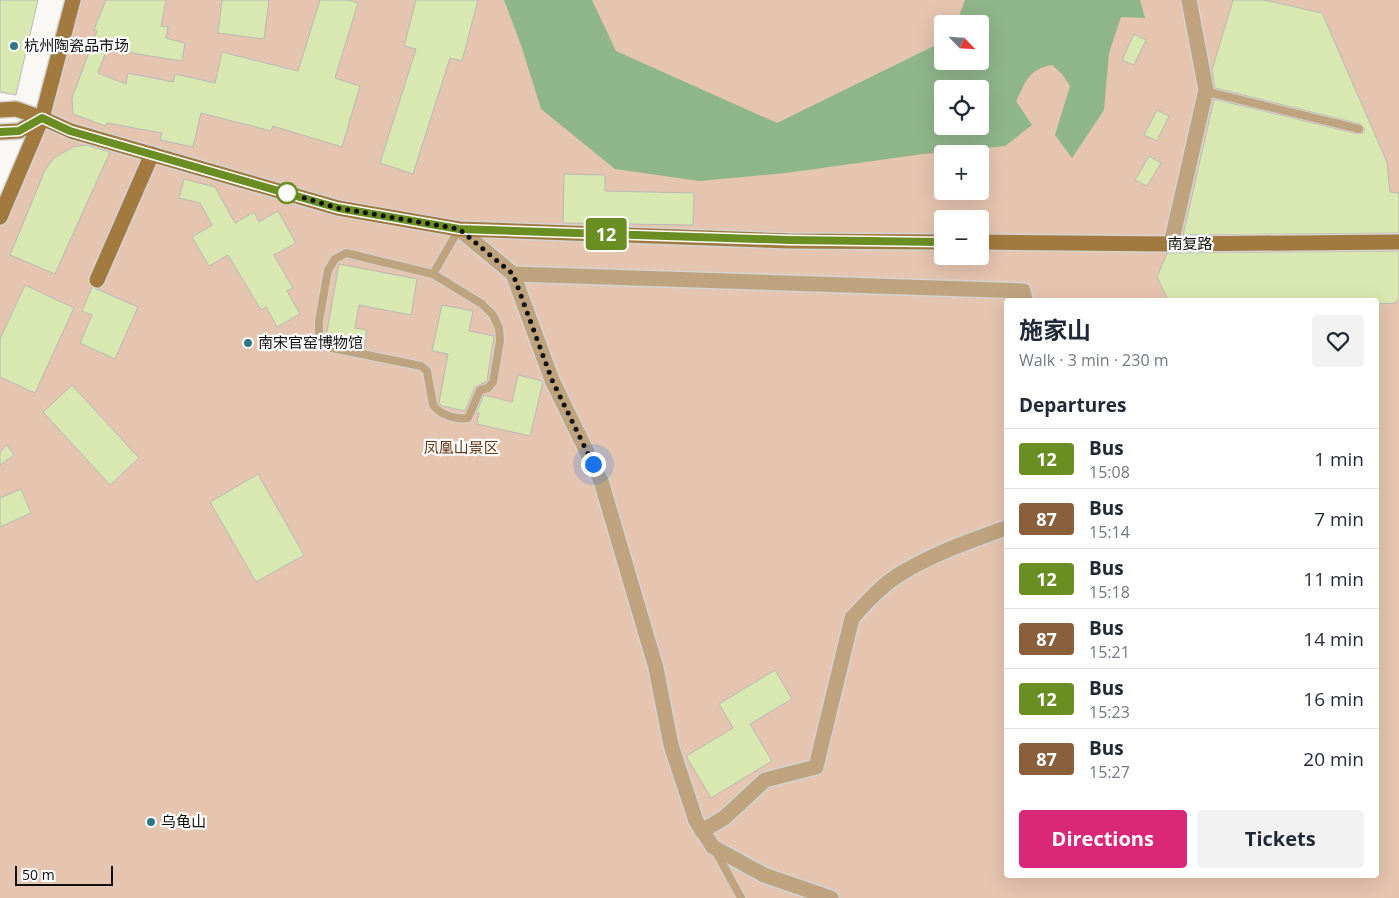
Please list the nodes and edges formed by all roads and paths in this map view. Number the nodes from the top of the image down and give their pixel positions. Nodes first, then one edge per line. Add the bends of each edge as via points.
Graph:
1 (73, 0) edge
2 (1189, 0) edge
3 (1206, 90) junction
4 (0, 110) edge
5 (42, 118) junction
6 (1359, 129) dead end
7 (0, 132) edge
8 (152, 154) junction
9 (0, 215) edge
10 (459, 229) junction
11 (934, 242) edge
12 (989, 242) edge
13 (1399, 242) edge
14 (1171, 244) junction
15 (433, 274) junction
16 (513, 274) junction
17 (97, 280) dead end
18 (1025, 298) edge
19 (1004, 529) edge
20 (702, 831) junction
21 (713, 846) junction
22 (741, 898) edge
23 (831, 898) edge

1 - 5 street
2 - 3 street
3 - 6 lane
3 - 14 street
4 - 5 street via 16,108
5 - 7 street via 19,131
5 - 8 street via 70,131
5 - 9 street
8 - 10 street via 338,208
8 - 17 street
10 - 11 street
10 - 15 lane
10 - 16 street
12 - 14 street, 南复路
13 - 14 street, 南复路
15 - 15 lane via 346,253 336,259 328,270 319,334 324,344 332,348 421,366 427,371 436,410 465,419 470,415 480,390 493,382 499,328 493,315 482,304
16 - 18 street via 1023,291
16 - 20 street via 552,380 601,481 656,668 671,745
19 - 20 street via 933,556 899,574 869,599 852,618 816,767 765,780 724,818
20 - 21 street
21 - 22 lane
21 - 23 street via 764,875

